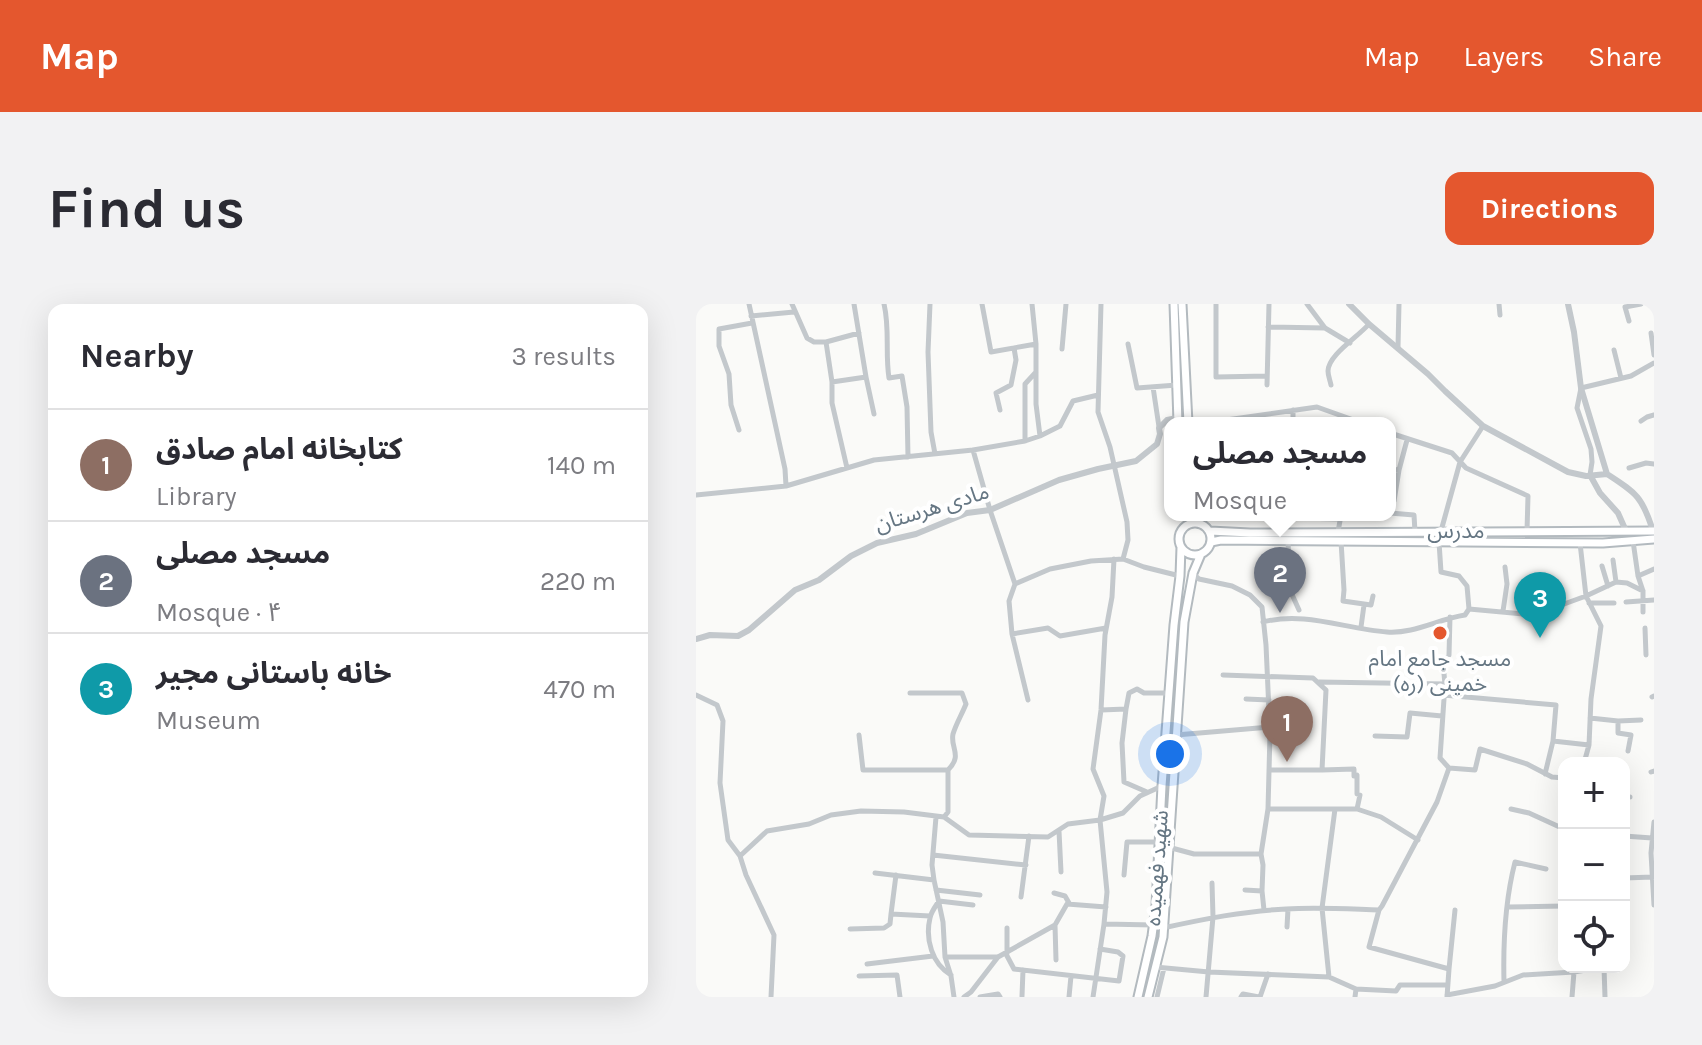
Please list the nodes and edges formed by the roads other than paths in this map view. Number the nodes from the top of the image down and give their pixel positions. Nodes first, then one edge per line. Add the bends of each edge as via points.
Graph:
1 (749, 304) edge
2 (792, 304) edge
3 (854, 304) edge
4 (884, 304) edge
5 (930, 304) edge
6 (982, 304) edge
7 (1032, 304) edge
8 (1066, 304) edge
9 (1101, 304) edge
10 (1174, 304) edge
11 (1182, 304) edge
12 (1216, 304) edge
13 (1269, 304) edge
14 (1307, 304) edge
15 (1349, 304) edge
16 (1399, 304) edge
17 (1499, 304) edge
18 (1570, 304) edge
19 (1641, 304) edge
20 (794, 312) junction
21 (1500, 315) dead end
22 (752, 319) junction
23 (1629, 321) dead end
24 (1369, 324) junction
25 (1268, 327) junction
26 (1325, 328) junction
27 (859, 333) junction
28 (1651, 333) dead end
29 (826, 342) junction
30 (1350, 343) junction
31 (1036, 344) junction
32 (1128, 344) dead end
33 (1398, 347) junction
34 (1014, 348) junction
35 (1062, 349) dead end
36 (1614, 350) dead end
37 (1654, 355) edge
38 (1654, 363) edge
39 (1037, 371) junction
40 (1267, 376) junction
41 (866, 377) junction
42 (1621, 378) junction
43 (832, 382) junction
44 (1177, 385) junction
45 (1267, 385) dead end
46 (1331, 385) dead end
47 (1153, 387) junction
48 (1581, 388) junction
49 (1098, 395) junction
50 (1000, 410) dead end
51 (1293, 410) junction
52 (874, 414) dead end
53 (1654, 415) edge
54 (1178, 417) edge
55 (1188, 417) edge
56 (1246, 417) edge
57 (1293, 417) edge
58 (1345, 417) edge
59 (1641, 421) dead end
60 (1164, 423) edge
61 (1483, 426) junction
62 (1159, 428) junction
63 (739, 430) dead end
64 (1396, 435) edge
65 (1040, 436) junction
66 (1407, 440) junction
67 (1025, 441) junction
68 (973, 450) junction
69 (935, 454) junction
70 (908, 457) junction
71 (1460, 462) junction
72 (1654, 464) edge
73 (1113, 466) junction
74 (847, 468) junction
75 (1629, 468) dead end
76 (1396, 470) edge
77 (1399, 470) junction
78 (1607, 474) junction
79 (1590, 475) junction
80 (786, 486) junction
81 (1396, 489) edge
82 (696, 495) edge
83 (990, 510) junction
84 (1396, 514) edge
85 (1182, 521) edge
86 (1194, 521) edge
87 (1200, 521) edge
88 (1339, 521) edge
89 (1183, 528) junction
90 (1210, 531) junction
91 (1441, 531) junction
92 (1477, 531) junction
93 (1527, 531) junction
94 (1626, 531) junction
95 (1654, 531) edge
96 (1338, 532) junction
97 (1415, 532) junction
98 (1654, 539) edge
99 (1288, 541) junction
100 (1341, 541) junction
101 (1633, 541) junction
102 (1211, 542) junction
103 (1439, 542) junction
104 (1478, 542) junction
105 (1580, 543) junction
106 (1181, 547) junction
107 (1201, 554) junction
108 (1114, 559) junction
109 (1123, 559) junction
110 (1613, 560) dead end
111 (1602, 566) dead end
112 (1505, 567) dead end
113 (1654, 569) edge
114 (1193, 573) junction
115 (1180, 576) junction
116 (1638, 576) junction
117 (1616, 582) junction
118 (1015, 584) junction
119 (1608, 586) junction
120 (1643, 591) junction
121 (1373, 596) dead end
122 (1586, 596) junction
123 (1654, 600) edge
124 (1643, 601) junction
125 (1626, 602) dead end
126 (1589, 603) junction
127 (1614, 603) dead end
128 (1364, 605) junction
129 (1469, 609) junction
130 (1299, 610) dead end
131 (1503, 611) junction
132 (1643, 612) dead end
133 (1450, 617) junction
134 (1263, 622) junction
135 (1106, 628) junction
136 (1361, 628) junction
137 (1645, 628) dead end
138 (1012, 634) junction
139 (1646, 638) junction
140 (1654, 638) edge
141 (696, 639) edge
142 (1172, 646) junction
143 (1183, 647) junction
144 (1646, 655) dead end
145 (1171, 661) junction
146 (1182, 661) junction
147 (1223, 675) dead end
148 (1267, 676) junction
149 (1318, 682) junction
150 (1445, 684) junction
151 (910, 693) dead end
152 (1169, 693) junction
153 (696, 695) edge
154 (1443, 695) junction
155 (1246, 699) dead end
156 (1028, 700) dead end
157 (1269, 700) junction
158 (1126, 709) junction
159 (1101, 710) junction
160 (1442, 716) junction
161 (1590, 718) junction
162 (1641, 720) dead end
163 (1618, 721) junction
164 (1270, 727) junction
165 (859, 735) dead end
166 (1176, 735) junction
167 (1375, 736) dead end
168 (1553, 741) junction
169 (1589, 745) junction
170 (1628, 751) dead end
171 (1586, 757) edge
172 (1449, 768) junction
173 (948, 770) junction
174 (1269, 770) junction
175 (1322, 770) junction
176 (1545, 774) junction
177 (1558, 778) edge
178 (1162, 786) junction
179 (1147, 792) junction
180 (1268, 809) junction
181 (1335, 809) junction
182 (1357, 809) junction
183 (1511, 809) dead end
184 (936, 817) junction
185 (944, 817) junction
186 (1100, 820) junction
187 (1654, 822) edge
188 (1558, 826) edge
189 (1059, 830) junction
190 (1029, 836) junction
191 (1630, 836) edge
192 (1652, 838) junction
193 (1418, 840) junction
194 (1159, 842) junction
195 (1168, 847) junction
196 (1261, 854) junction
197 (933, 855) junction
198 (740, 856) junction
199 (1026, 865) junction
200 (1546, 869) dead end
201 (1061, 872) dead end
202 (875, 873) dead end
203 (896, 875) junction
204 (1124, 875) dead end
205 (1653, 877) edge
206 (1630, 878) edge
207 (934, 880) junction
208 (1212, 883) dead end
209 (936, 890) junction
210 (1245, 890) dead end
211 (1262, 891) junction
212 (1054, 893) dead end
213 (980, 895) dead end
214 (1021, 897) dead end
215 (939, 901) junction
216 (1069, 903) junction
217 (973, 905) dead end
218 (1654, 905) edge
219 (1558, 906) edge
220 (1106, 907) junction
221 (1508, 907) junction
222 (1322, 908) junction
223 (1288, 909) junction
224 (1264, 910) junction
225 (1379, 910) junction
226 (1455, 910) dead end
227 (891, 914) junction
228 (930, 916) junction
229 (1213, 917) junction
230 (1104, 924) junction
231 (1055, 925) junction
232 (1154, 925) junction
233 (1287, 927) dead end
234 (1007, 928) dead end
235 (1163, 928) junction
236 (850, 929) dead end
237 (1100, 949) junction
238 (1007, 953) junction
239 (933, 956) junction
240 (945, 957) junction
241 (998, 957) junction
242 (1056, 960) dead end
243 (867, 964) dead end
244 (1160, 967) junction
245 (1449, 969) junction
246 (1023, 970) junction
247 (1558, 971) edge
248 (1209, 972) junction
249 (1575, 973) edge
250 (1604, 973) edge
251 (1268, 974) junction
252 (859, 976) dead end
253 (951, 976) junction
254 (1071, 976) junction
255 (1329, 977) junction
256 (1096, 979) junction
257 (1504, 982) junction
258 (1447, 985) junction
259 (1356, 989) junction
260 (971, 992) junction
261 (1398, 994) edge
262 (1022, 996) edge
263 (1447, 996) edge
264 (771, 997) edge
265 (900, 997) edge
266 (954, 997) edge
267 (964, 997) edge
268 (980, 997) edge
269 (1000, 997) edge
270 (1069, 997) edge
271 (1093, 997) edge
272 (1138, 997) edge
273 (1148, 997) edge
274 (1157, 997) edge
275 (1206, 997) edge
276 (1241, 997) edge
277 (1259, 997) edge
278 (1355, 997) edge
279 (1572, 997) edge
280 (1605, 997) edge

1 - 22 street
2 - 20 street
3 - 27 street
4 - 70 street via 889,378 902,376 907,407
5 - 69 street
6 - 34 street via 991,352
7 - 31 street
8 - 35 street
9 - 49 street
10 - 44 main road
11 - 55 main road
12 - 40 street via 1216,377
13 - 25 street
14 - 26 street
15 - 24 street
16 - 33 street
17 - 21 street
18 - 48 street
19 - 23 street via 1625,307
20 - 22 street
20 - 29 street via 807,338
22 - 63 street via 719,329
22 - 80 street
24 - 30 street
24 - 33 street
25 - 26 street
25 - 40 street
26 - 30 street
27 - 29 street
27 - 41 street
28 - 37 street
29 - 43 street
30 - 46 street via 1332,359
31 - 34 street
31 - 39 street
32 - 47 street via 1137,388
33 - 61 street
34 - 50 street via 1011,385 996,393
36 - 42 street
38 - 42 street
39 - 65 street
39 - 67 street via 1025,384
40 - 45 street
41 - 43 street
41 - 52 street
42 - 48 street
43 - 74 street
44 - 47 street
44 - 54 main road
47 - 62 street
48 - 78 street
48 - 79 street via 1577,408 1591,449
49 - 65 street via 1073,401 1060,426
49 - 73 street
51 - 56 street
51 - 57 street
51 - 58 street via 1317,407
53 - 59 street
60 - 62 street, مادی هرستان
61 - 71 street
61 - 79 street via 1568,472
62 - 73 street, مادی هرستان via 1157,444 1148,453
64 - 66 street
65 - 67 street
66 - 71 street via 1452,453
66 - 77 street
67 - 68 street
68 - 69 street
68 - 83 street
69 - 70 street
70 - 74 street
71 - 91 street
71 - 93 street via 1528,496
72 - 75 street
73 - 83 street, مادی هرستان via 1059,480
73 - 109 street via 1127,522
74 - 80 street
76 - 77 street
77 - 81 street
78 - 79 street
78 - 95 street via 1635,493
79 - 94 street
80 - 82 street
83 - 118 street
83 - 141 street, مادی هرستان via 877,543 795,590 738,636
84 - 97 street via 1414,515
85 - 89 main road
86 - 89 main road
87 - 90 main road
88 - 96 street
89 - 106 main road
90 - 96 main road, مدرس
90 - 102 main road
91 - 92 main road, مدرس
91 - 97 main road, مدرس
92 - 93 main road, مدرس
92 - 104 main road
93 - 94 main road, مدرس
94 - 95 main road, مدرس
96 - 97 main road, مدرس
98 - 101 main road, مدرس
99 - 100 main road, مدرس
99 - 102 main road, مدرس
99 - 130 street via 1290,590
100 - 103 main road, مدرس
100 - 128 street via 1343,601
101 - 105 main road, مدرس
101 - 116 street
102 - 107 main road
103 - 104 main road, مدرس
103 - 129 street via 1441,572 1459,576 1467,586
104 - 105 main road, مدرس
105 - 122 street
106 - 107 main road
106 - 115 main road, شهید فهمیده
107 - 114 main road, شهید فهمیده
108 - 109 street
108 - 118 street via 1050,569
108 - 135 street
109 - 115 street
110 - 117 street
111 - 119 street
112 - 131 street
113 - 116 street
114 - 134 street via 1250,595 1262,607
114 - 143 main road, شهید فهمیده
115 - 142 main road, شهید فهمیده
116 - 120 street
117 - 119 street
117 - 120 street
118 - 138 street via 1009,601
119 - 122 street
120 - 124 street
121 - 128 street via 1371,605
122 - 126 street
122 - 131 street via 1534,615
123 - 124 street
124 - 125 street
124 - 132 street
126 - 127 street
126 - 161 street via 1601,626
128 - 136 street
129 - 131 street
129 - 133 street
133 - 136 street via 1408,632
133 - 150 street
134 - 136 street via 1316,620
134 - 148 street
135 - 138 street via 1060,636 1048,628
135 - 159 street
137 - 139 street
138 - 156 street
139 - 140 street
139 - 144 street
142 - 143 main road
142 - 145 main road, شهید فهمیده
143 - 146 main road, شهید فهمیده
145 - 146 main road
145 - 152 main road, شهید فهمیده
146 - 166 main road, شهید فهمیده
147 - 148 street
148 - 149 street
148 - 157 street
149 - 150 street
149 - 175 street via 1326,690
150 - 154 street
151 - 173 street via 962,693 966,704 952,737 956,750
152 - 158 street via 1137,689 1129,693
152 - 178 main road, شهید فهمیده
153 - 198 street via 717,705 723,721 720,783 728,840
154 - 160 street
154 - 168 street via 1556,705
155 - 157 street
157 - 164 street
158 - 159 street
158 - 179 street via 1124,782
159 - 186 street via 1093,769 1104,796
160 - 167 street via 1410,713 1407,737
160 - 172 street via 1440,758
161 - 163 street
161 - 169 street
162 - 163 street
163 - 170 street via 1618,733 1631,735
164 - 166 street
164 - 174 street
165 - 173 street via 863,770
166 - 195 main road, شهید فهمیده
168 - 169 street
168 - 176 street
169 - 171 street
172 - 176 street via 1475,770 1480,749
172 - 193 street
173 - 185 street
174 - 175 street
174 - 180 street
175 - 182 street via 1354,769 1360,795
176 - 177 street
178 - 179 street
178 - 194 main road, شهید فهمیده
179 - 186 street via 1123,813
180 - 181 street
180 - 196 street
181 - 182 street
181 - 222 street
182 - 193 street
183 - 188 street
184 - 185 street
184 - 197 street
184 - 198 street via 861,811 831,815 767,831
185 - 190 street via 969,835
186 - 189 street
186 - 220 street
187 - 192 street
189 - 190 street via 1048,837
189 - 201 street
190 - 199 street
191 - 192 street
192 - 205 street
193 - 225 street
194 - 204 street via 1127,842
194 - 232 main road, شهید فهمیده
195 - 196 street via 1194,854
195 - 235 main road, شهید فهمیده
196 - 211 street
197 - 199 street
197 - 207 street
198 - 264 street via 774,935
199 - 214 street
200 - 221 street via 1515,862
202 - 203 street
203 - 207 street
203 - 227 street
205 - 206 street
205 - 218 street
207 - 209 street
208 - 229 street
209 - 213 street
209 - 215 street
210 - 211 street
211 - 224 street
212 - 216 street
215 - 217 street
215 - 228 street
215 - 240 street
216 - 220 street
216 - 231 street
219 - 221 street
220 - 230 street
221 - 257 street
222 - 223 street
222 - 225 street
222 - 255 street
223 - 224 street
223 - 233 street
224 - 229 street
225 - 245 street via 1369,947
226 - 245 street
227 - 228 street
227 - 236 street via 884,928
228 - 239 street
229 - 235 street
229 - 248 street
230 - 232 street
230 - 237 street
231 - 238 street
231 - 242 street
232 - 272 main road, شهید فهمیده
234 - 238 street
235 - 244 main road, شهید فهمیده
237 - 256 street
237 - 256 street via 1121,953 1122,970 1119,981
238 - 241 street
238 - 246 street via 1013,968
239 - 243 street
239 - 253 street
240 - 241 street
240 - 253 street
241 - 260 street
244 - 248 street
244 - 273 main road, شهید فهمیده
244 - 274 street
245 - 258 street
246 - 254 street
246 - 262 street
247 - 257 street
248 - 251 street
248 - 275 street
249 - 279 street
250 - 280 street
251 - 255 street
251 - 277 street
252 - 265 street via 897,975
253 - 266 street
254 - 256 street
254 - 270 street
255 - 259 street
256 - 271 street
257 - 263 street
258 - 261 street via 1400,985
258 - 263 street
259 - 261 street
259 - 278 street
260 - 267 street
260 - 268 street
268 - 269 street
276 - 277 street

